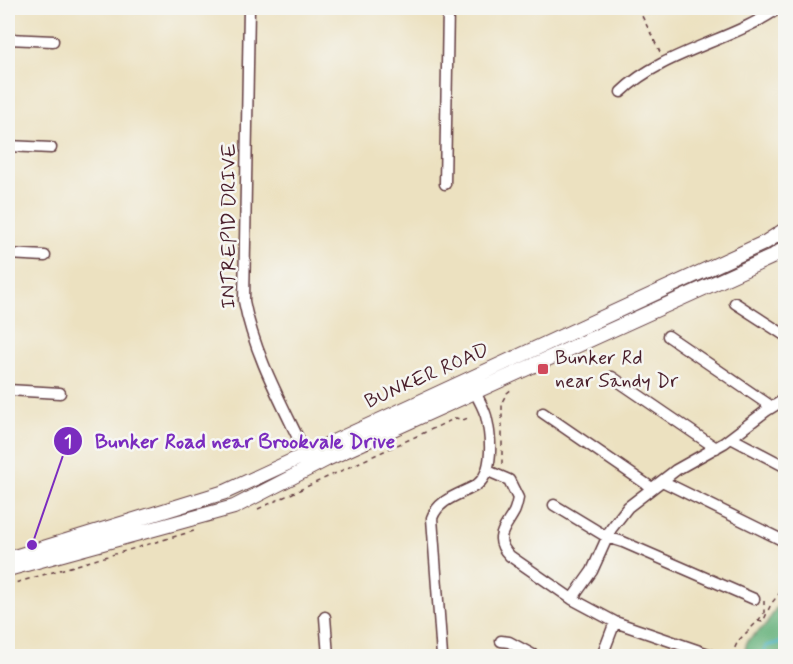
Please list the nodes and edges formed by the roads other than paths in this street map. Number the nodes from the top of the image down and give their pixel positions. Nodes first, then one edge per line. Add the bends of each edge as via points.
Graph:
1 (249, 8) edge
2 (448, 8) edge
3 (779, 8) edge
4 (8, 39) edge
5 (53, 41) dead end
6 (621, 92) dead end
7 (8, 146) edge
8 (51, 148) dead end
9 (445, 184) dead end
10 (786, 229) edge
11 (765, 242) junction
12 (786, 248) edge
13 (8, 254) edge
14 (45, 256) dead end
15 (772, 257) junction
16 (735, 303) dead end
17 (668, 336) dead end
18 (786, 336) edge
19 (612, 377) dead end
20 (468, 379) junction
21 (8, 390) edge
22 (60, 393) dead end
23 (475, 393) junction
24 (786, 394) edge
25 (772, 407) junction
26 (543, 413) dead end
27 (731, 438) junction
28 (716, 448) junction
29 (309, 461) junction
30 (786, 467) edge
31 (488, 471) junction
32 (662, 481) junction
33 (652, 488) junction
34 (554, 505) dead end
35 (607, 537) junction
36 (786, 542) edge
37 (8, 558) edge
38 (8, 569) edge
39 (572, 599) junction
40 (754, 599) road end
41 (325, 616) dead end
42 (615, 622) junction
43 (501, 642) dead end
44 (328, 657) edge
45 (442, 657) edge
46 (535, 657) edge
47 (602, 657) edge
48 (714, 657) edge

1 - 29 street, INTREPID DRIVE via 244,301 257,350
2 - 9 street
3 - 6 street via 633,80
4 - 5 street
7 - 8 street
10 - 11 main road, BUNKER ROAD
11 - 15 main road
11 - 20 main road, BUNKER ROAD
12 - 15 main road, BUNKER ROAD
13 - 14 street
15 - 23 main road, BUNKER ROAD
16 - 18 street
17 - 25 street
19 - 28 street
20 - 23 street
20 - 29 main road, BUNKER ROAD
21 - 22 street
23 - 29 main road, BUNKER ROAD
23 - 31 street via 486,417
24 - 25 street via 782,402
25 - 27 street
26 - 33 street
27 - 28 street
27 - 30 street
28 - 32 street
29 - 37 main road, BUNKER ROAD via 225,492
29 - 38 main road, BUNKER ROAD via 234,507
31 - 39 street via 509,480 519,498 515,512 502,528 500,540 504,551
31 - 45 street via 478,484 442,502 432,518
32 - 33 street
32 - 36 street
33 - 35 street via 628,507
34 - 35 street
35 - 39 street via 592,571
35 - 40 street
39 - 42 street
41 - 44 street
42 - 47 street
42 - 48 street
43 - 46 street via 509,642

